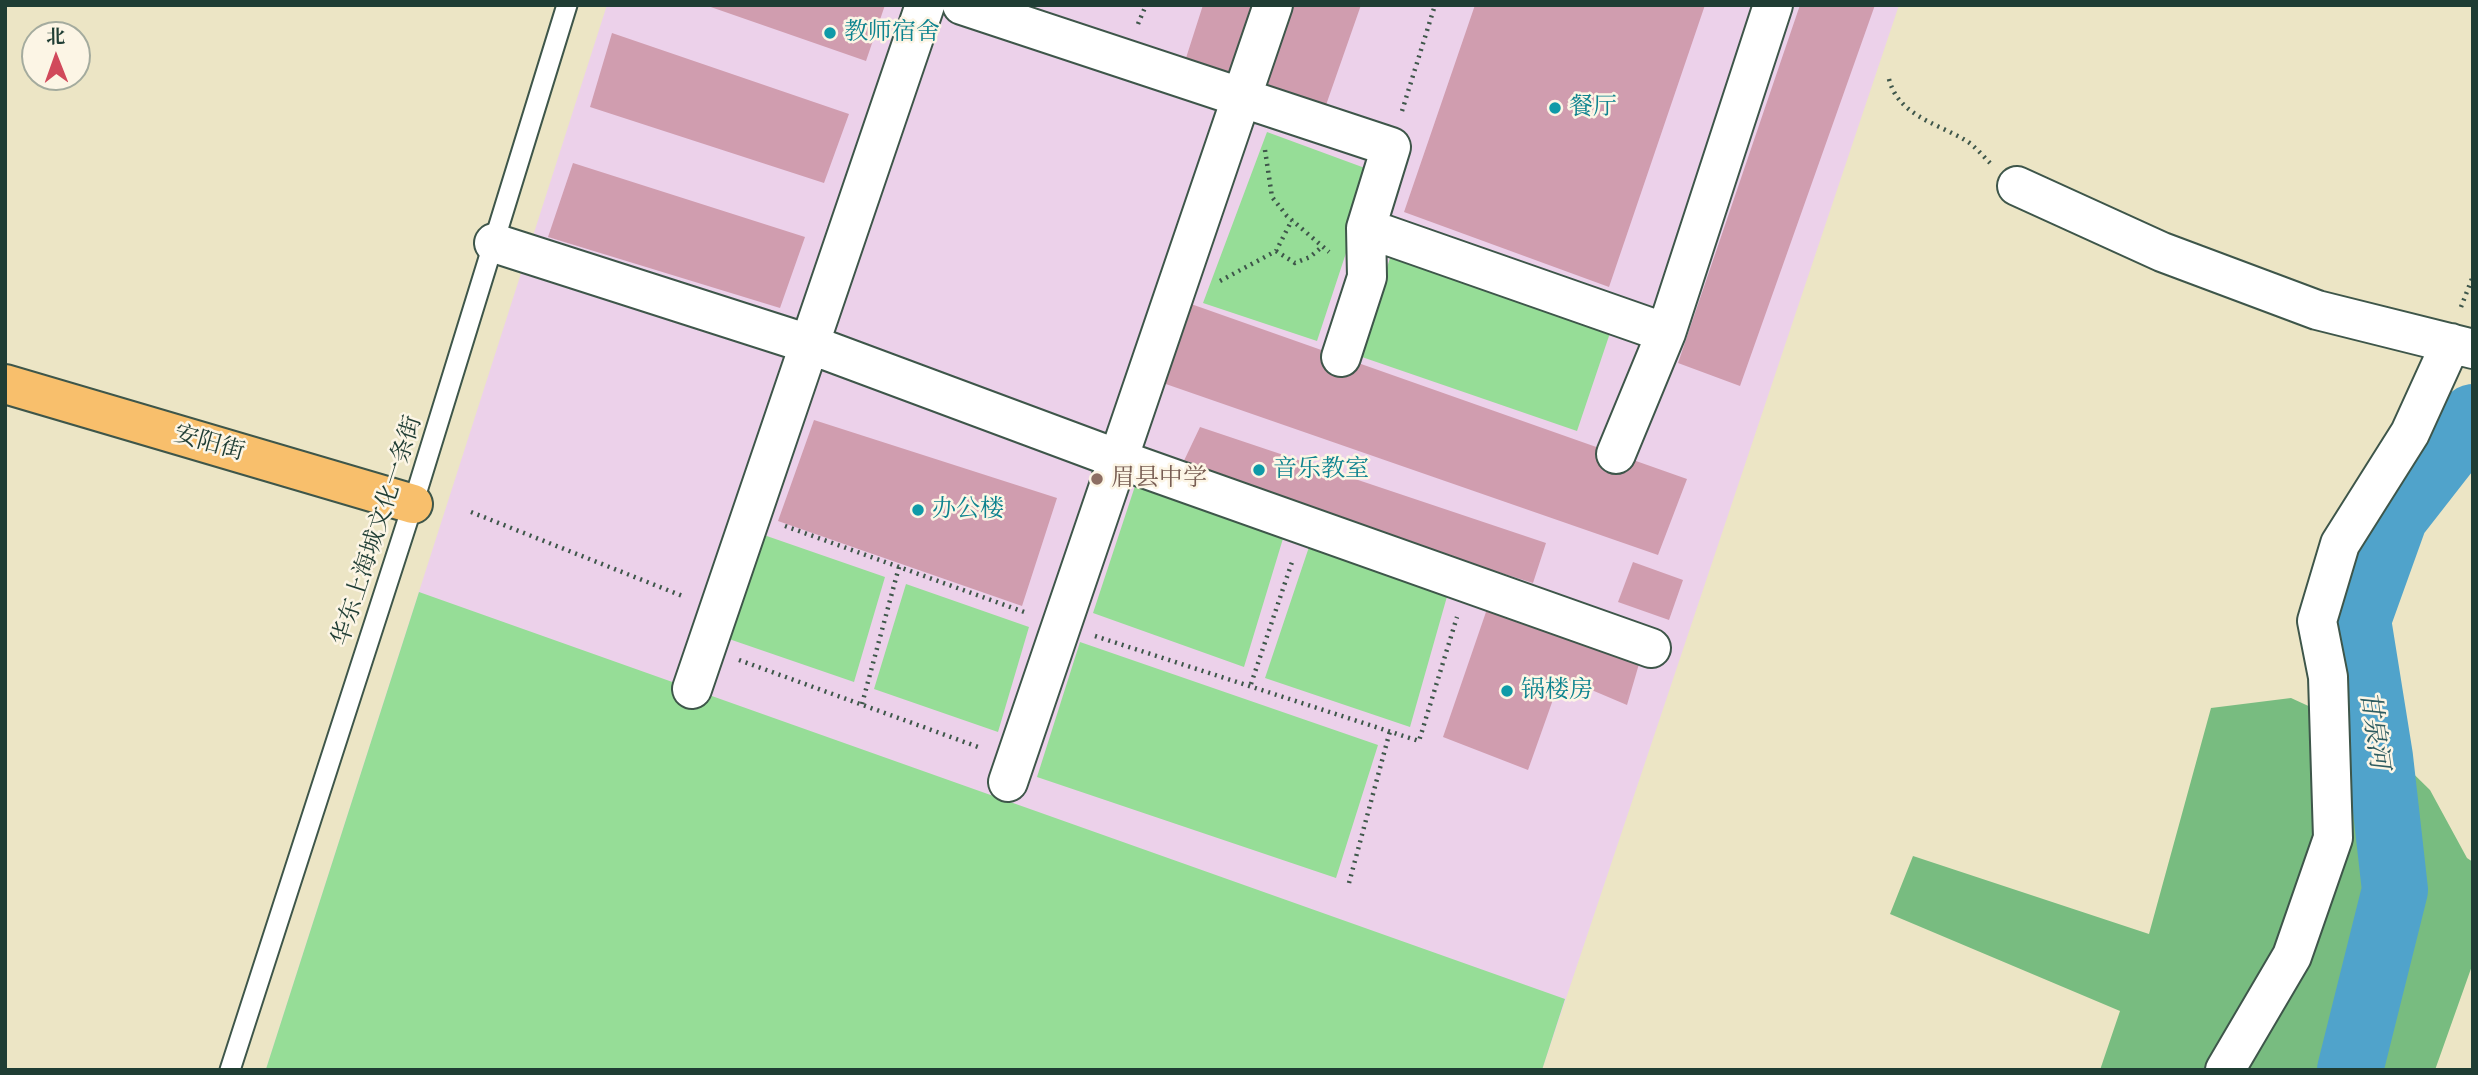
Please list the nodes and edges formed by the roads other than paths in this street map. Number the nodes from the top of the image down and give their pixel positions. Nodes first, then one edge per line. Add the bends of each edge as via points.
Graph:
1 (567, 5) edge
2 (925, 5) edge
3 (962, 5) edge
4 (1273, 5) edge
5 (1773, 5) edge
6 (1250, 100) junction
7 (2017, 186) road end
8 (1366, 228) junction
9 (494, 243) junction
10 (1665, 332) junction
11 (809, 344) junction
12 (2465, 347) edge
13 (1341, 356) dead end
14 (5, 384) edge
15 (1616, 454) dead end
16 (1118, 460) junction
17 (413, 504) junction
18 (1651, 648) dead end
19 (692, 689) dead end
20 (1012, 771) road end
21 (230, 1070) edge
22 (2225, 1070) edge

1 - 9 lane, 华东上海城文化一条街
2 - 11 street
3 - 6 street
4 - 6 street
5 - 10 street
6 - 8 street via 1391,147
6 - 16 street via 1178,283
7 - 12 street via 2162,252 2317,310
8 - 10 street
8 - 13 street via 1367,277
9 - 11 street
9 - 17 lane, 华东上海城文化一条街
10 - 15 street
11 - 16 street
11 - 19 street
12 - 22 street via 2340,544 2318,621 2328,677 2333,838 2292,956
14 - 17 main road, 安阳街
16 - 18 street
16 - 20 street
17 - 21 lane, 华东上海城文化一条街

